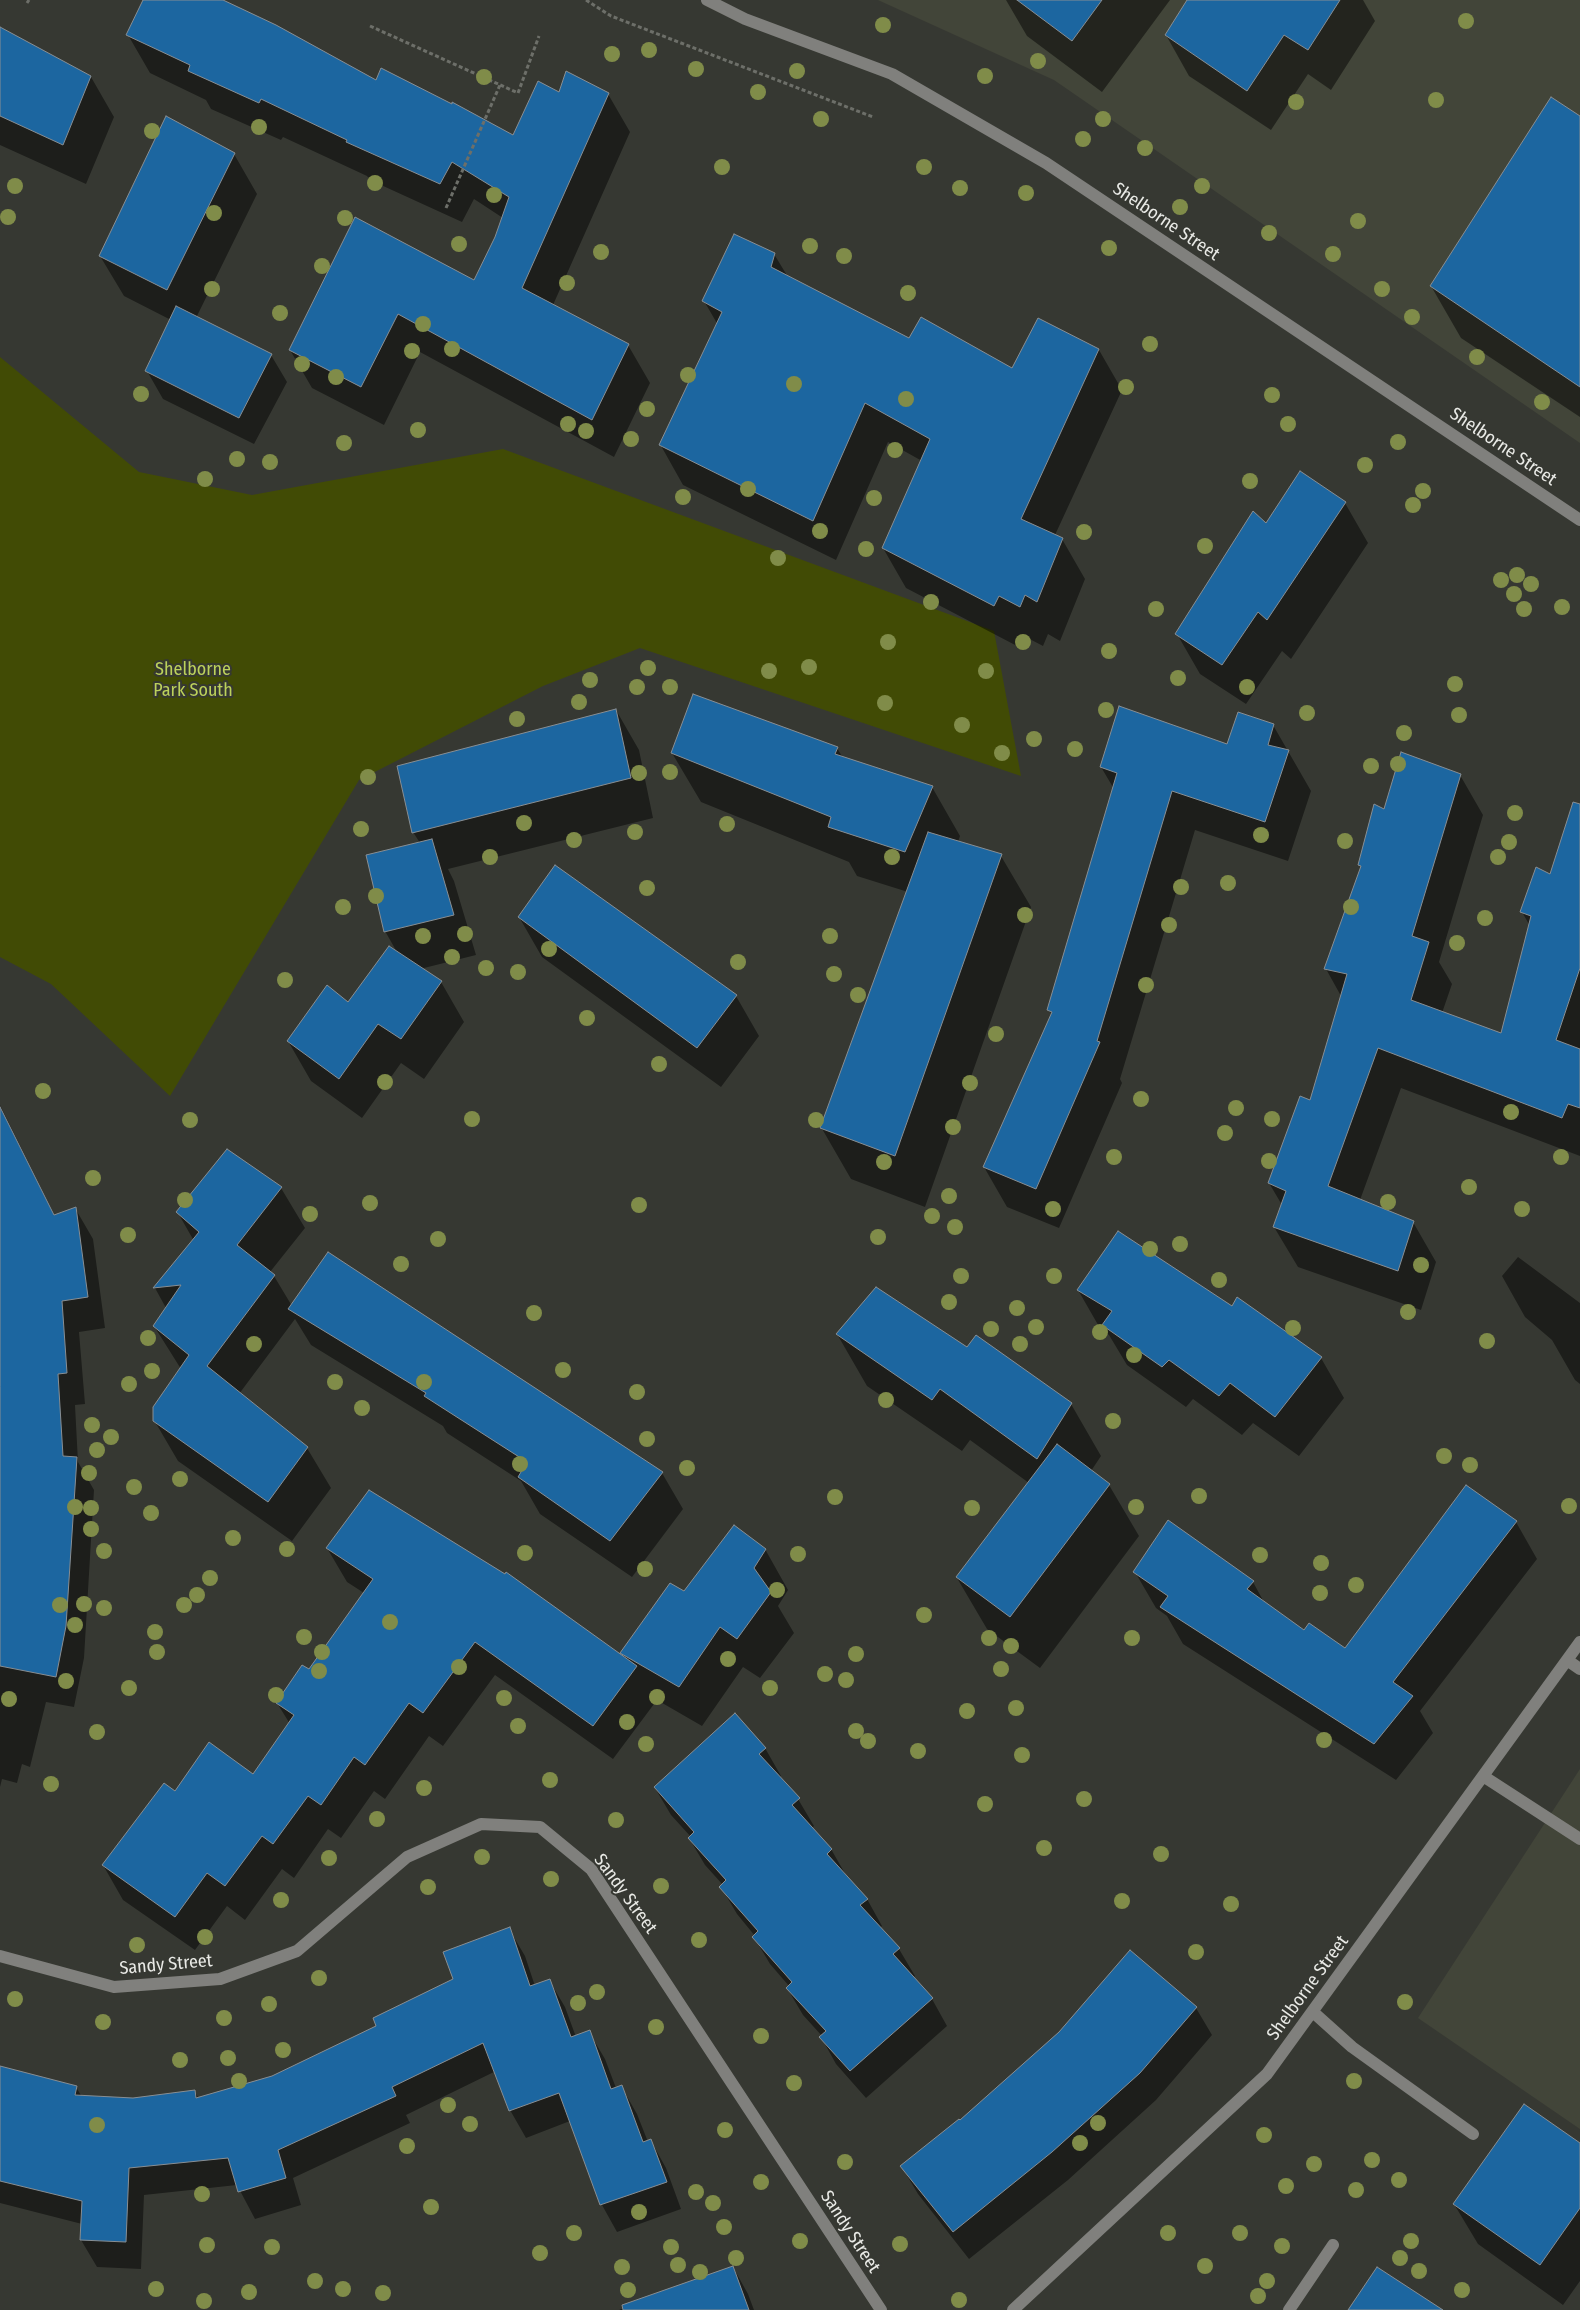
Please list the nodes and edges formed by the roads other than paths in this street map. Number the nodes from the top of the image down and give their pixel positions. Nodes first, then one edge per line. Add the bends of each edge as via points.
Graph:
1 (707, 0) edge
2 (1580, 520) edge
3 (1580, 1642) edge
4 (1567, 1660) junction
5 (1580, 1669) edge
6 (1484, 1776) junction
7 (1580, 1839) edge
8 (0, 1956) edge
9 (1313, 2012) junction
10 (1473, 2134) dead end
11 (1332, 2245) dead end
12 (881, 2310) edge
13 (1013, 2310) edge
14 (1289, 2310) edge

1 - 2 street, Shelborne Street via 745,19 892,74 1046,163
3 - 4 street, Shelborne Street
4 - 5 street
4 - 6 street, Shelborne Street
6 - 7 street
6 - 9 street, Shelborne Street
8 - 12 street, Sandy Street via 114,1987 220,1979 297,1951 407,1857 480,1824 540,1827 591,1869
9 - 10 street via 1352,2047
9 - 13 street, Shelborne Street via 1267,2074
11 - 14 street

